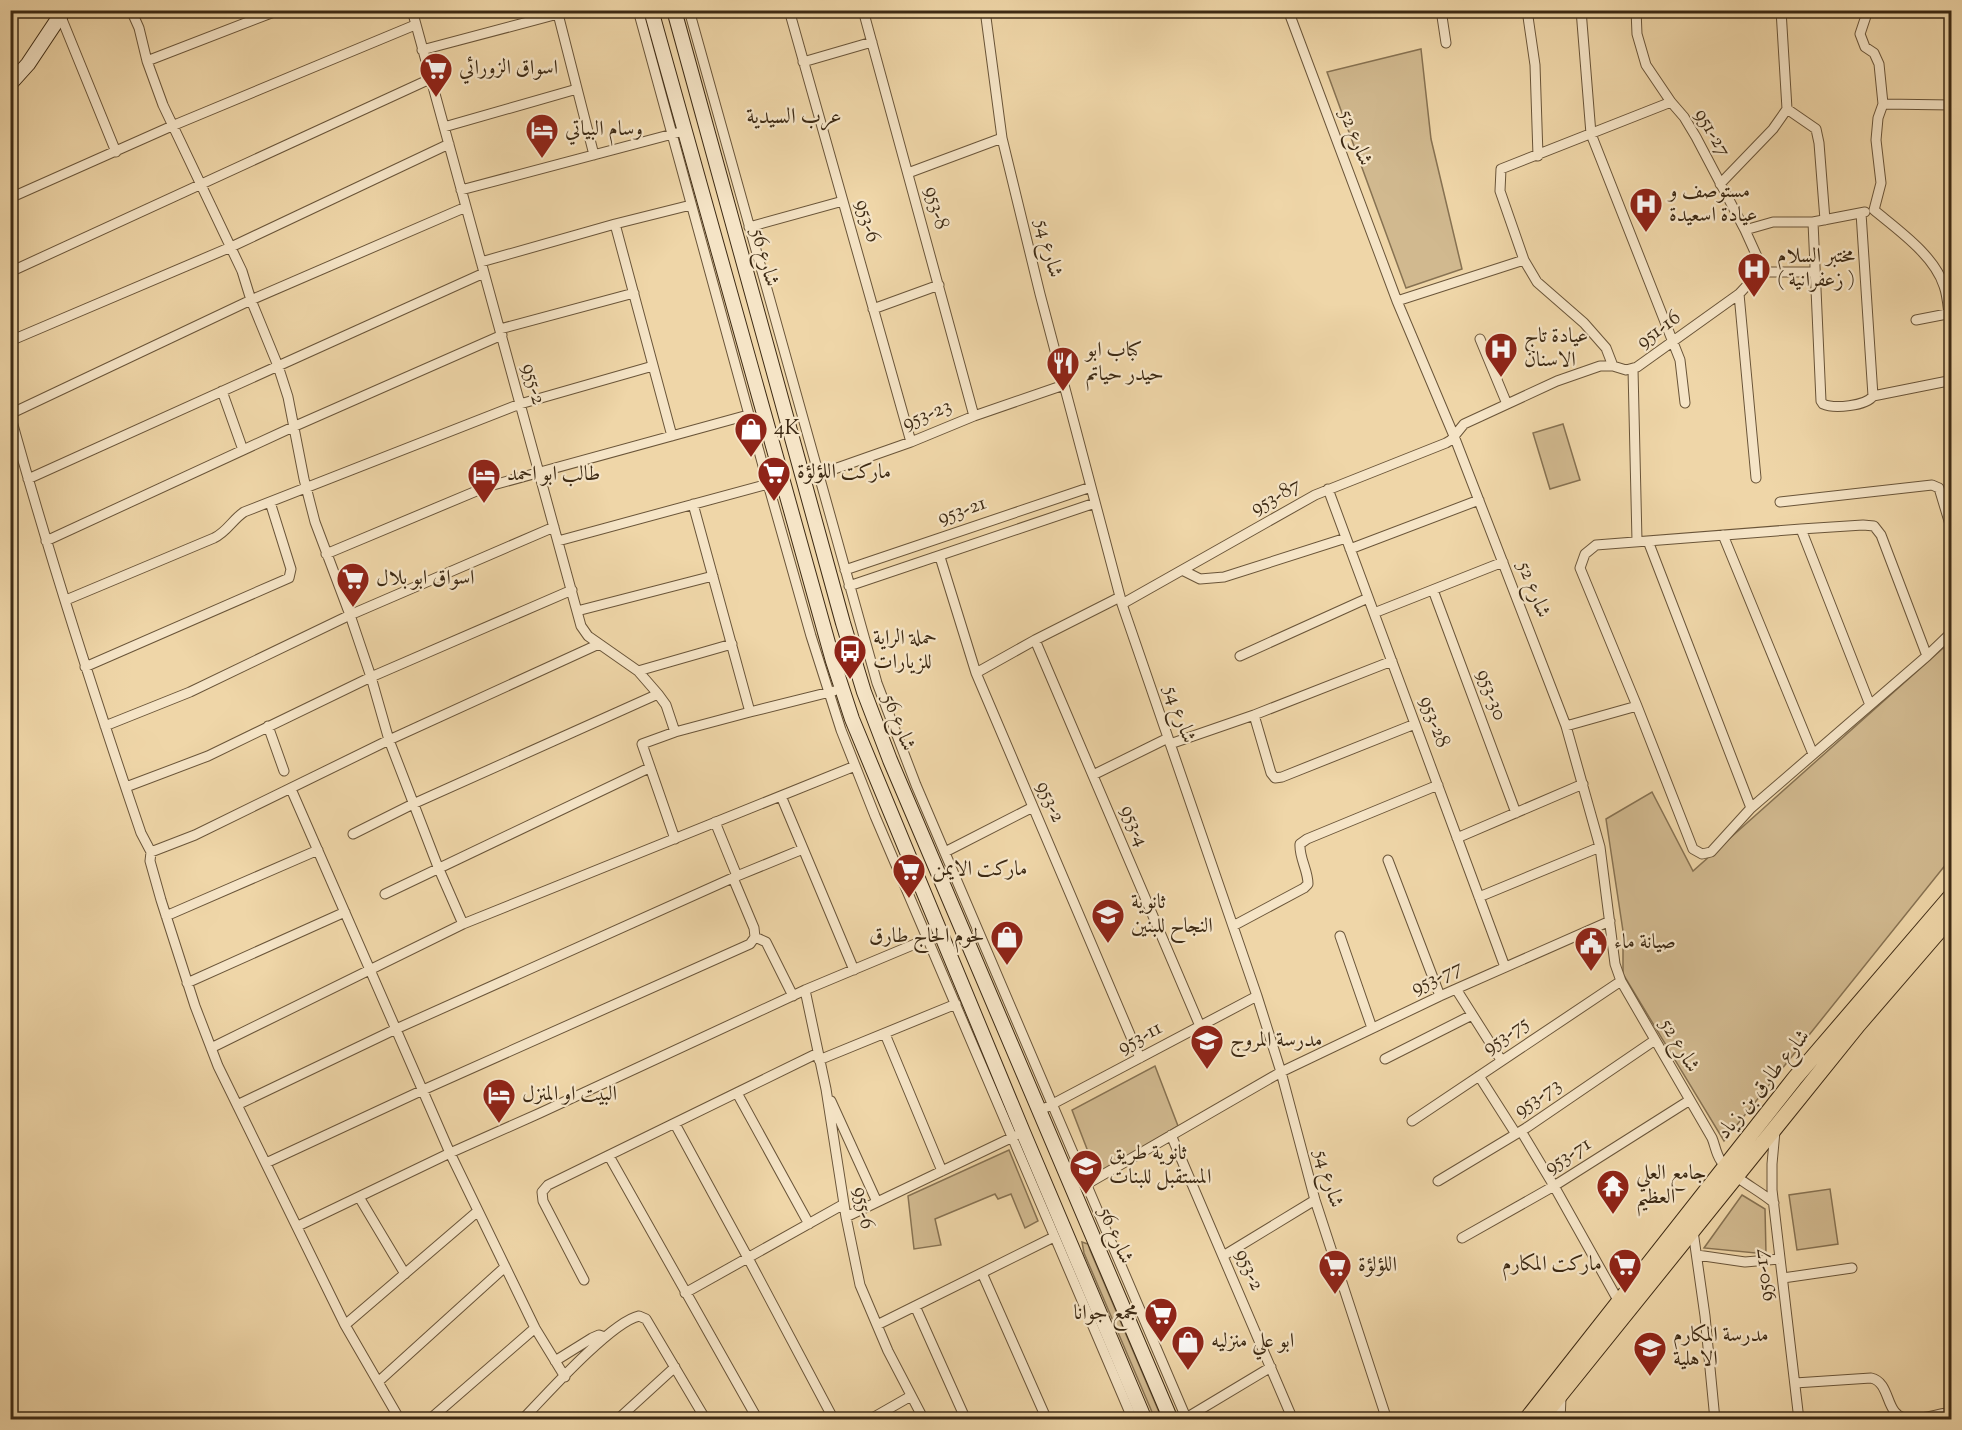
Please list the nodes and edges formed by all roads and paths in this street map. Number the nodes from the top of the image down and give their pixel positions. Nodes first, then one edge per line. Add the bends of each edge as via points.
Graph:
1 (131, 10) edge
2 (279, 10) edge
3 (411, 10) edge
4 (638, 10) edge
5 (651, 10) edge
6 (674, 10) edge
7 (689, 10) edge
8 (789, 10) edge
9 (864, 10) edge
10 (985, 10) edge
11 (1288, 10) edge
12 (1441, 10) edge
13 (1527, 10) edge
14 (1581, 10) edge
15 (1636, 10) edge
16 (1781, 10) edge
17 (1868, 10) edge
18 (61, 12) edge
19 (558, 12) edge
20 (415, 25) junction
21 (872, 42) junction
22 (1446, 43) dead end
23 (422, 50) junction
24 (147, 61) junction
25 (804, 62) junction
26 (430, 79) junction
27 (10, 84) edge
28 (577, 89) junction
29 (1671, 102) junction
30 (1883, 104) junction
31 (1952, 105) edge
32 (1786, 110) junction
33 (172, 126) junction
34 (444, 127) junction
35 (678, 133) junction
36 (1591, 134) junction
37 (1002, 138) junction
38 (448, 144) junction
39 (116, 152) junction
40 (594, 155) junction
41 (1538, 156) junction
42 (908, 173) junction
43 (201, 183) junction
44 (1720, 184) junction
45 (461, 190) junction
46 (10, 198) edge
47 (843, 201) junction
48 (691, 205) junction
49 (466, 207) junction
50 (1874, 210) junction
51 (1861, 213) junction
52 (1825, 220) junction
53 (1813, 222) junction
54 (615, 224) junction
55 (749, 227) junction
56 (1745, 230) junction
57 (231, 247) junction
58 (1524, 260) junction
59 (481, 262) junction
60 (10, 272) edge
61 (1764, 272) junction
62 (1815, 272) junction
63 (484, 273) junction
64 (939, 285) junction
65 (634, 293) junction
66 (1739, 294) junction
67 (251, 300) junction
68 (1397, 301) junction
69 (873, 309) junction
70 (1950, 314) edge
71 (1916, 320) dead end
72 (501, 332) junction
73 (1480, 339) dead end
74 (10, 341) edge
75 (1673, 342) junction
76 (279, 366) junction
77 (653, 366) junction
78 (1613, 366) junction
79 (1634, 369) junction
80 (1948, 381) dead end
81 (1064, 385) junction
82 (222, 391) junction
83 (1873, 396) junction
84 (1685, 403) dead end
85 (520, 404) junction
86 (1507, 404) junction
87 (10, 414) edge
88 (748, 415) junction
89 (974, 416) junction
90 (294, 427) junction
91 (672, 436) junction
92 (1454, 436) junction
93 (911, 442) junction
94 (243, 450) junction
95 (539, 472) junction
96 (819, 474) junction
97 (1756, 478) dead end
98 (28, 479) junction
99 (803, 480) junction
100 (768, 484) junction
101 (1091, 487) junction
102 (306, 488) junction
103 (1328, 489) junction
104 (1479, 500) junction
105 (270, 502) junction
106 (1780, 502) dead end
107 (1095, 503) junction
108 (693, 504) junction
109 (554, 527) junction
110 (1801, 529) junction
111 (1952, 531) edge
112 (1723, 535) junction
113 (1346, 538) junction
114 (558, 541) junction
115 (1637, 541) junction
116 (1648, 541) junction
117 (45, 542) junction
118 (1350, 549) junction
119 (326, 554) junction
120 (940, 557) junction
121 (1503, 562) junction
122 (845, 570) junction
123 (1184, 571) junction
124 (713, 576) junction
125 (830, 577) junction
126 (811, 583) junction
127 (849, 586) junction
128 (572, 590) junction
129 (1433, 590) junction
130 (1368, 598) junction
131 (66, 600) junction
132 (1121, 601) junction
133 (577, 611) junction
134 (1374, 613) junction
135 (350, 615) junction
136 (1952, 632) edge
137 (1035, 640) junction
138 (732, 644) junction
139 (599, 645) junction
140 (1240, 656) dead end
141 (1927, 656) junction
142 (1392, 661) junction
143 (85, 667) junction
144 (638, 672) junction
145 (976, 673) junction
146 (371, 677) junction
147 (835, 691) junction
148 (658, 694) junction
149 (1870, 705) junction
150 (1637, 706) junction
151 (750, 712) junction
152 (1254, 715) junction
153 (1415, 724) junction
154 (105, 726) junction
155 (268, 726) junction
156 (1566, 726) junction
157 (675, 732) junction
158 (389, 740) junction
159 (1169, 741) junction
160 (1813, 754) junction
161 (855, 766) junction
162 (649, 768) junction
163 (284, 771) dead end
164 (1093, 775) junction
165 (1583, 784) junction
166 (1438, 785) junction
167 (126, 788) junction
168 (291, 789) junction
169 (781, 796) junction
170 (413, 804) junction
171 (1033, 807) junction
172 (1751, 808) junction
173 (1516, 813) junction
174 (715, 822) junction
175 (353, 834) dead end
176 (1457, 838) junction
177 (675, 839) junction
178 (1600, 847) junction
179 (803, 849) junction
180 (318, 850) junction
181 (151, 852) junction
182 (945, 852) junction
183 (1388, 860) dead end
184 (438, 867) junction
185 (735, 877) junction
186 (385, 894) dead end
187 (1952, 895) edge
188 (1479, 897) junction
189 (345, 912) junction
190 (166, 916) junction
191 (1952, 916) edge
192 (1610, 921) junction
193 (463, 924) junction
194 (1233, 926) junction
195 (1340, 936) dead end
196 (755, 937) junction
197 (927, 939) junction
198 (1505, 967) junction
199 (371, 969) junction
200 (854, 970) junction
201 (1621, 981) junction
202 (188, 983) junction
203 (1456, 989) junction
204 (805, 990) junction
205 (793, 996) junction
206 (1257, 996) junction
207 (1440, 996) junction
208 (956, 1005) junction
209 (1472, 1016) junction
210 (1200, 1026) junction
211 (1372, 1028) junction
212 (396, 1029) junction
213 (885, 1034) junction
214 (1655, 1040) junction
215 (211, 1048) junction
216 (819, 1057) junction
217 (1140, 1058) junction
218 (1385, 1059) dead end
219 (1501, 1060) junction
220 (1281, 1072) junction
221 (1023, 1076) junction
222 (1479, 1076) junction
223 (1003, 1084) junction
224 (825, 1089) junction
225 (423, 1090) junction
226 (737, 1093) junction
227 (1031, 1093) junction
228 (1690, 1100) junction
229 (1011, 1103) junction
230 (1053, 1104) junction
231 (237, 1105) junction
232 (1039, 1111) junction
233 (1412, 1121) dead end
234 (675, 1124) junction
235 (1776, 1126) junction
236 (1518, 1132) junction
237 (1017, 1135) junction
238 (1171, 1135) junction
239 (450, 1153) junction
240 (609, 1156) junction
241 (266, 1163) junction
242 (942, 1171) junction
243 (1731, 1171) junction
244 (1438, 1181) dead end
245 (1087, 1184) junction
246 (1554, 1186) junction
247 (359, 1197) junction
248 (1315, 1200) junction
249 (877, 1202) junction
250 (1773, 1203) junction
251 (844, 1204) junction
252 (478, 1211) junction
253 (846, 1217) junction
254 (809, 1224) junction
255 (298, 1226) junction
256 (1693, 1231) junction
257 (1091, 1233) junction
258 (1054, 1237) junction
259 (1462, 1238) dead end
260 (1070, 1242) junction
261 (1697, 1255) junction
262 (1223, 1256) junction
263 (748, 1258) junction
264 (1780, 1259) junction
265 (505, 1267) junction
266 (1852, 1268) dead end
267 (982, 1273) junction
268 (405, 1274) junction
269 (1783, 1278) junction
270 (584, 1280) dead end
271 (685, 1293) junction
272 (1618, 1302) junction
273 (915, 1306) junction
274 (345, 1325) junction
275 (877, 1325) junction
276 (534, 1328) junction
277 (605, 1337) junction
278 (555, 1361) junction
279 (675, 1367) junction
280 (1271, 1367) junction
281 (565, 1377) junction
282 (378, 1382) junction
283 (1795, 1383) junction
284 (1562, 1392) junction
285 (911, 1396) junction
286 (1952, 1412) edge
287 (400, 1419) edge
288 (429, 1419) edge
289 (522, 1419) edge
290 (617, 1419) edge
291 (706, 1419) edge
292 (758, 1419) edge
293 (834, 1419) edge
294 (869, 1419) edge
295 (924, 1419) edge
296 (966, 1419) edge
297 (1047, 1419) edge
298 (1133, 1419) edge
299 (1146, 1419) edge
300 (1171, 1419) edge
301 (1186, 1419) edge
302 (1293, 1419) edge
303 (1386, 1419) edge
304 (1526, 1419) edge
305 (1540, 1419) edge
306 (1560, 1419) edge
307 (1715, 1419) edge
308 (1799, 1419) edge

1 - 24 street
2 - 24 street
3 - 20 street, 955-2
4 - 35 street
5 - 35 street, شارع 56
6 - 99 street, شارع 56
7 - 55 street
8 - 25 street, 953-6
9 - 21 street, 953-8
10 - 37 street, شارع 54
11 - 68 street, شارع 52
12 - 22 street
13 - 41 street
14 - 36 street
15 - 29 street, 951-27 via 1636,34 1646,66
16 - 32 street
17 - 30 street via 1860,34 1879,64
18 - 27 street via 28,64
18 - 39 street
19 - 23 street
19 - 28 street
20 - 23 street, 955-2
20 - 33 street
21 - 25 street
21 - 42 street, 953-8
23 - 26 street, 955-2
24 - 33 street
25 - 47 street, 953-6
26 - 34 street, 955-2
26 - 43 street
28 - 34 street
28 - 40 street
29 - 36 street
29 - 44 street, 951-27 via 1684,117
30 - 31 street
30 - 50 street via 1876,140 1881,183
32 - 44 street
32 - 52 street via 1816,129
33 - 39 street
33 - 43 street
34 - 38 street, 955-2
35 - 40 street
35 - 48 street
35 - 126 street, شارع 56
36 - 41 street
36 - 75 street
37 - 42 street
37 - 81 street, شارع 54
38 - 45 street, 955-2
38 - 57 street
39 - 46 street
40 - 45 street
41 - 58 street via 1502,169 1500,191
42 - 64 street, 953-8
43 - 57 street
43 - 60 street
44 - 56 street, 951-27
45 - 49 street, 955-2
47 - 55 street
47 - 69 street, 953-6
48 - 54 street
48 - 88 street
49 - 59 street, 955-2
49 - 67 street
50 - 51 street
50 - 70 street via 1907,235 1937,272
51 - 52 street
51 - 83 street
52 - 53 street
53 - 56 street via 1773,222
53 - 62 street
54 - 59 street
54 - 65 street
55 - 96 street
56 - 61 street, 951-27
57 - 67 street
57 - 74 street
58 - 68 street
58 - 78 street via 1537,282 1606,348
59 - 63 street, 955-2
61 - 62 street
61 - 66 street, 951-16
62 - 83 street via 1821,402 1827,406 1864,403
63 - 72 street, 955-2
63 - 76 street
64 - 69 street
64 - 89 street, 953-8
65 - 72 street
65 - 77 street
66 - 75 street, 951-16
66 - 97 street
67 - 76 street
67 - 87 street
68 - 92 street, شارع 52
69 - 93 street, 953-6
70 - 71 street
72 - 85 street, 955-2
72 - 90 street
73 - 86 street
75 - 79 street, 951-16
75 - 84 street via 1680,360
76 - 82 street
76 - 90 street
77 - 85 street
77 - 91 street
78 - 79 street, 951-16
78 - 86 street, 951-16 via 1600,366 1557,381
79 - 115 street
80 - 83 street
81 - 89 street, 953-23
81 - 101 street, شارع 54
82 - 94 street
82 - 98 street
85 - 95 street, 955-2
85 - 102 street
86 - 92 street, 951-16 via 1464,424
87 - 98 street
88 - 91 street
88 - 100 street
89 - 93 street, 953-23
90 - 94 street
90 - 102 street
91 - 95 street
92 - 103 street, 953-87 via 1446,443
92 - 104 street, شارع 52
93 - 96 street, 953-23
94 - 117 street
95 - 109 street, 955-2
95 - 119 street via 486,487
96 - 99 street, 953-23
96 - 122 street
98 - 117 street
99 - 125 street, شارع 56
100 - 108 street
100 - 147 street
101 - 107 street, شارع 54
101 - 122 street, 953-21
102 - 105 street
102 - 119 street
103 - 113 street, 953-28
103 - 123 street, 953-87
104 - 118 street
104 - 121 street, شارع 52
105 - 131 street via 244,512 214,538
105 - 143 street via 291,569 289,578
106 - 111 street via 1932,485 1939,488
107 - 120 street, 953-21
107 - 132 street, شارع 54
108 - 114 street
108 - 124 street
109 - 114 street, 955-2
109 - 135 street
110 - 112 street
110 - 141 street via 1874,526 1881,535
110 - 149 street
112 - 116 street
112 - 160 street
113 - 118 street, 953-28
113 - 123 street via 1224,577 1200,579
114 - 128 street, 955-2
115 - 116 street
115 - 150 street via 1596,545 1585,554 1580,568
116 - 172 street
117 - 131 street
118 - 130 street, 953-28
119 - 135 street
120 - 127 street, 953-21
120 - 145 street, 953-2
121 - 129 street
121 - 156 street, شارع 52
122 - 127 street
123 - 132 street, 953-87
124 - 133 street
124 - 138 street
125 - 126 street
125 - 221 street, شارع 56 via 883,743
126 - 147 street, شارع 56
127 - 182 street via 877,683
128 - 133 street, 955-2
128 - 146 street
129 - 134 street
129 - 173 street, 953-30
130 - 134 street, 953-28
130 - 140 street
131 - 143 street
132 - 137 street, 953-87
132 - 159 street, شارع 54
133 - 139 street, 955-2 via 581,626
134 - 142 street, 953-28
135 - 146 street
135 - 154 street via 190,692
136 - 141 street
137 - 145 street, 953-87
137 - 164 street, 953-4
138 - 144 street
138 - 151 street
139 - 144 street, 955-2
139 - 158 street
141 - 149 street
142 - 152 street
142 - 153 street, 953-28
143 - 154 street
144 - 148 street, 955-2
145 - 171 street, 953-2
146 - 155 street
146 - 158 street
147 - 151 street
147 - 161 street
147 - 223 street, شارع 56
148 - 157 street, 955-2
148 - 170 street
149 - 160 street
150 - 156 street
150 - 172 street via 1693,849 1702,854 1711,852
151 - 157 street
152 - 153 street via 1275,778
152 - 159 street
153 - 166 street, 953-28
154 - 167 street
155 - 163 street
155 - 167 street via 208,756
156 - 165 street, شارع 52
157 - 162 street via 641,746
158 - 168 street
158 - 170 street
159 - 164 street
159 - 194 street, شارع 54
160 - 172 street
161 - 169 street
161 - 197 street
162 - 177 street
162 - 184 street
164 - 210 street, 953-4
165 - 173 street
165 - 178 street, شارع 52
166 - 176 street, 953-28
166 - 194 street via 1299,844 1308,884
167 - 181 street
168 - 180 street
168 - 181 street
169 - 174 street
169 - 179 street
170 - 175 street
170 - 184 street
171 - 182 street
171 - 217 street, 953-2
173 - 176 street
174 - 177 street
174 - 185 street
176 - 188 street, 953-28
177 - 193 street
178 - 188 street
178 - 192 street, شارع 52
179 - 185 street
179 - 200 street
180 - 189 street
180 - 190 street
181 - 190 street via 150,861
182 - 230 street
183 - 207 street
184 - 186 street
184 - 193 street
185 - 196 street
185 - 212 street
187 - 243 main road, شارع طارق بن زياد via 1796,1078
188 - 198 street, 953-28
189 - 199 street
189 - 202 street
190 - 202 street
191 - 235 main road, شارع طارق بن زياد
192 - 198 street, 953-77
192 - 201 street, شارع 52
193 - 199 street
194 - 206 street, شارع 54
195 - 211 street
196 - 205 street via 766,942
196 - 225 street via 750,944
197 - 200 street
197 - 208 street
198 - 203 street, 953-77
199 - 212 street
199 - 215 street
200 - 204 street
201 - 214 street, شارع 52
201 - 219 street, 953-75
202 - 215 street
203 - 207 street, 953-77
203 - 209 street
204 - 205 street
204 - 216 street, 955-6
205 - 239 street
206 - 210 street, 953-11
206 - 220 street, شارع 54
207 - 211 street, 953-77
208 - 213 street
208 - 237 street
209 - 218 street
209 - 219 street
210 - 217 street, 953-11
211 - 220 street, 953-77
212 - 225 street
212 - 231 street
213 - 216 street
213 - 242 street
214 - 228 street, شارع 52
214 - 236 street, 953-73
215 - 231 street
216 - 224 street, 955-6
216 - 226 street
217 - 230 street, 953-11
219 - 222 street, 953-75
220 - 238 street, 953-77
220 - 248 street, شارع 54
221 - 223 street via 1015,1085
221 - 227 street, شارع 56
222 - 233 street, 953-75
222 - 236 street
223 - 229 street, شارع 56
224 - 249 street
224 - 251 street, 955-6
225 - 239 street
225 - 241 street
226 - 234 street
226 - 254 street
227 - 229 street via 1018,1092
227 - 232 street, شارع 56
228 - 243 street, شارع 52 via 1718,1156
228 - 246 street, 953-71
229 - 237 street, شارع 56
230 - 232 street, 953-11
230 - 245 street
231 - 241 street
232 - 257 street, شارع 56
234 - 240 street
234 - 263 street
235 - 243 main road, شارع طارق بن زياد
235 - 250 street, 950-17
236 - 244 street, 953-73
236 - 246 street
237 - 242 street
237 - 258 street
237 - 260 street, شارع 56
238 - 245 street, 953-77
238 - 262 street, 953-2
239 - 247 street
239 - 252 street
240 - 270 street via 548,1185 542,1192
240 - 271 street
241 - 255 street
242 - 249 street
243 - 250 street
243 - 256 main road, شارع طارق بن زياد
243 - 272 main road, شارع طارق بن زياد
245 - 301 street
246 - 259 street, 953-71
246 - 272 street
247 - 255 street
247 - 268 street
248 - 262 street
248 - 303 street, شارع 54
249 - 253 street
250 - 264 street, 950-17
251 - 253 street, 955-6
251 - 254 street
252 - 265 street
252 - 268 street
253 - 275 street, 955-6 via 860,1285
254 - 263 street
255 - 274 street
256 - 261 street
256 - 284 main road, شارع طارق بن زياد
257 - 260 street
257 - 300 street, شارع 56
258 - 267 street
258 - 298 street
260 - 299 street, شارع 56
261 - 264 street via 1745,1262
261 - 307 street
262 - 280 street, 953-2
263 - 271 street
263 - 293 street
264 - 269 street, 950-17
265 - 276 street
265 - 282 street
266 - 269 street
267 - 273 street
267 - 297 street
268 - 274 street
269 - 283 street, 950-17
271 - 292 street
272 - 304 main road, شارع طارق بن زياد
273 - 275 street
273 - 296 street
274 - 282 street
275 - 285 street, 955-6
276 - 278 street
276 - 288 street
277 - 278 street via 592,1338
277 - 279 street via 632,1317 646,1319
277 - 281 street
278 - 281 street
279 - 290 street
279 - 291 street
280 - 301 street
280 - 302 street, 953-2
281 - 289 street
282 - 287 street
283 - 286 street via 1877,1379 1899,1417 1910,1419
283 - 308 street, 950-17
284 - 305 main road, شارع طارق بن زياد
284 - 306 street
285 - 294 street
285 - 295 street, 955-6

